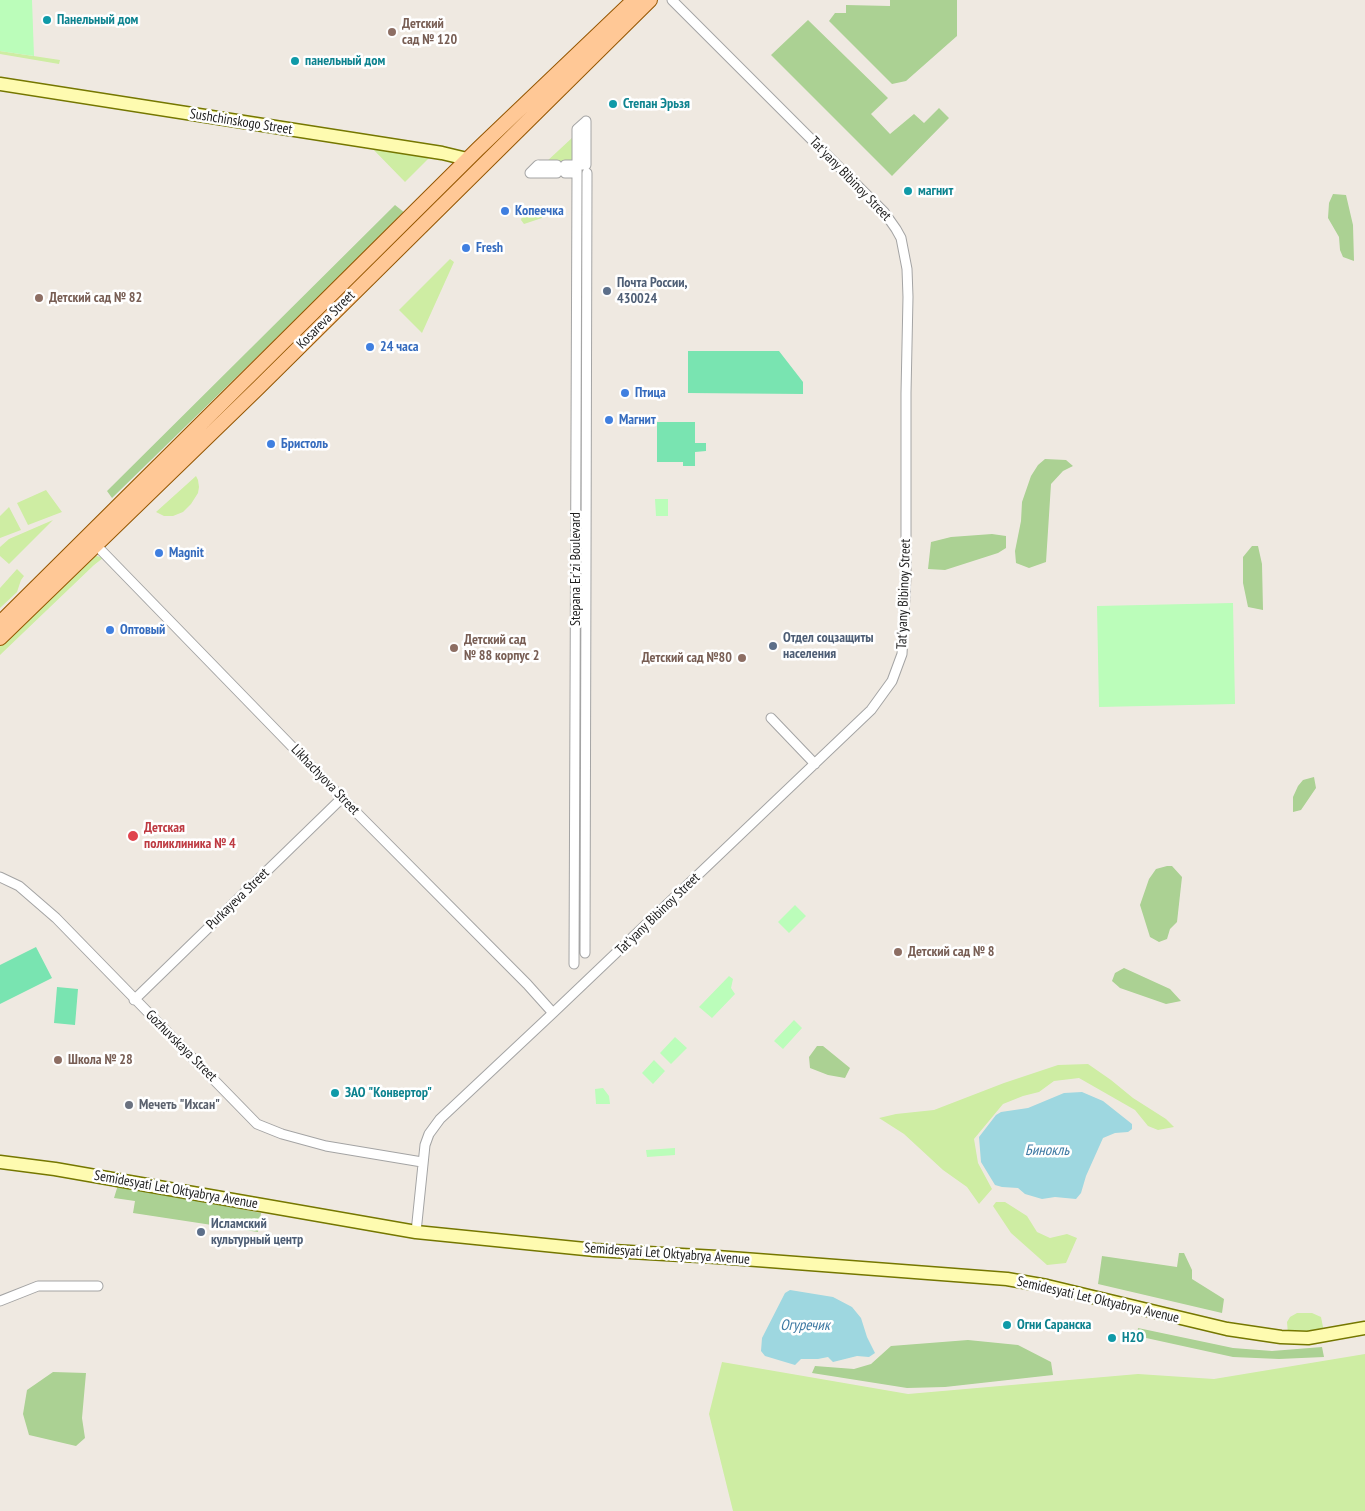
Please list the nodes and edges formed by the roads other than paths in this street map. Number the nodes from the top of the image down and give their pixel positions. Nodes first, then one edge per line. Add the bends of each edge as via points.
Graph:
1 (634, 0) edge
2 (650, 0) edge
3 (672, 0) edge
4 (0, 84) edge
5 (467, 160) junction
6 (577, 169) dead end
7 (478, 170) junction
8 (587, 173) dead end
9 (92, 541) junction
10 (0, 623) edge
11 (0, 638) edge
12 (771, 718) dead end
13 (815, 764) junction
14 (342, 798) junction
15 (0, 877) edge
16 (585, 953) dead end
17 (574, 964) dead end
18 (134, 1000) junction
19 (553, 1014) junction
20 (0, 1162) edge
21 (422, 1162) junction
22 (416, 1232) junction
23 (98, 1286) dead end
24 (0, 1301) edge
25 (1365, 1328) edge

1 - 5 main road, Kosareva Street
2 - 7 main road, Kosareva Street
3 - 13 street, Tat'yany Bibinoy Street via 884,212 896,229 908,269 906,577 902,654 884,694
4 - 5 main road, Sushchinskogo Street via 442,153
5 - 7 main road, Sushchinskogo Street
5 - 9 main road, Kosareva Street
6 - 17 street, Stepana Er'zi Boulevard
7 - 9 main road, Kosareva Street
8 - 16 street, Stepana Er'zi Boulevard
9 - 10 main road, Kosareva Street
9 - 11 main road, Kosareva Street
9 - 14 street, Likhachyova Street
12 - 13 street
13 - 19 street, Tat'yany Bibinoy Street
14 - 18 street, Purkayeva Street
14 - 19 street, Likhachyova Street
15 - 18 street, Gozhuvskaya Street via 18,886 56,918
18 - 21 street, Gozhuvskaya Street via 257,1124 326,1146
19 - 21 street, Tat'yany Bibinoy Street via 440,1119 429,1134
20 - 22 main road, Semidesyati Let Oktyabrya Avenue
21 - 22 street, Tat'yany Bibinoy Street
22 - 25 main road, Semidesyati Let Oktyabrya Avenue via 596,1250 1007,1279 1257,1335 1308,1338
23 - 24 street via 38,1286

